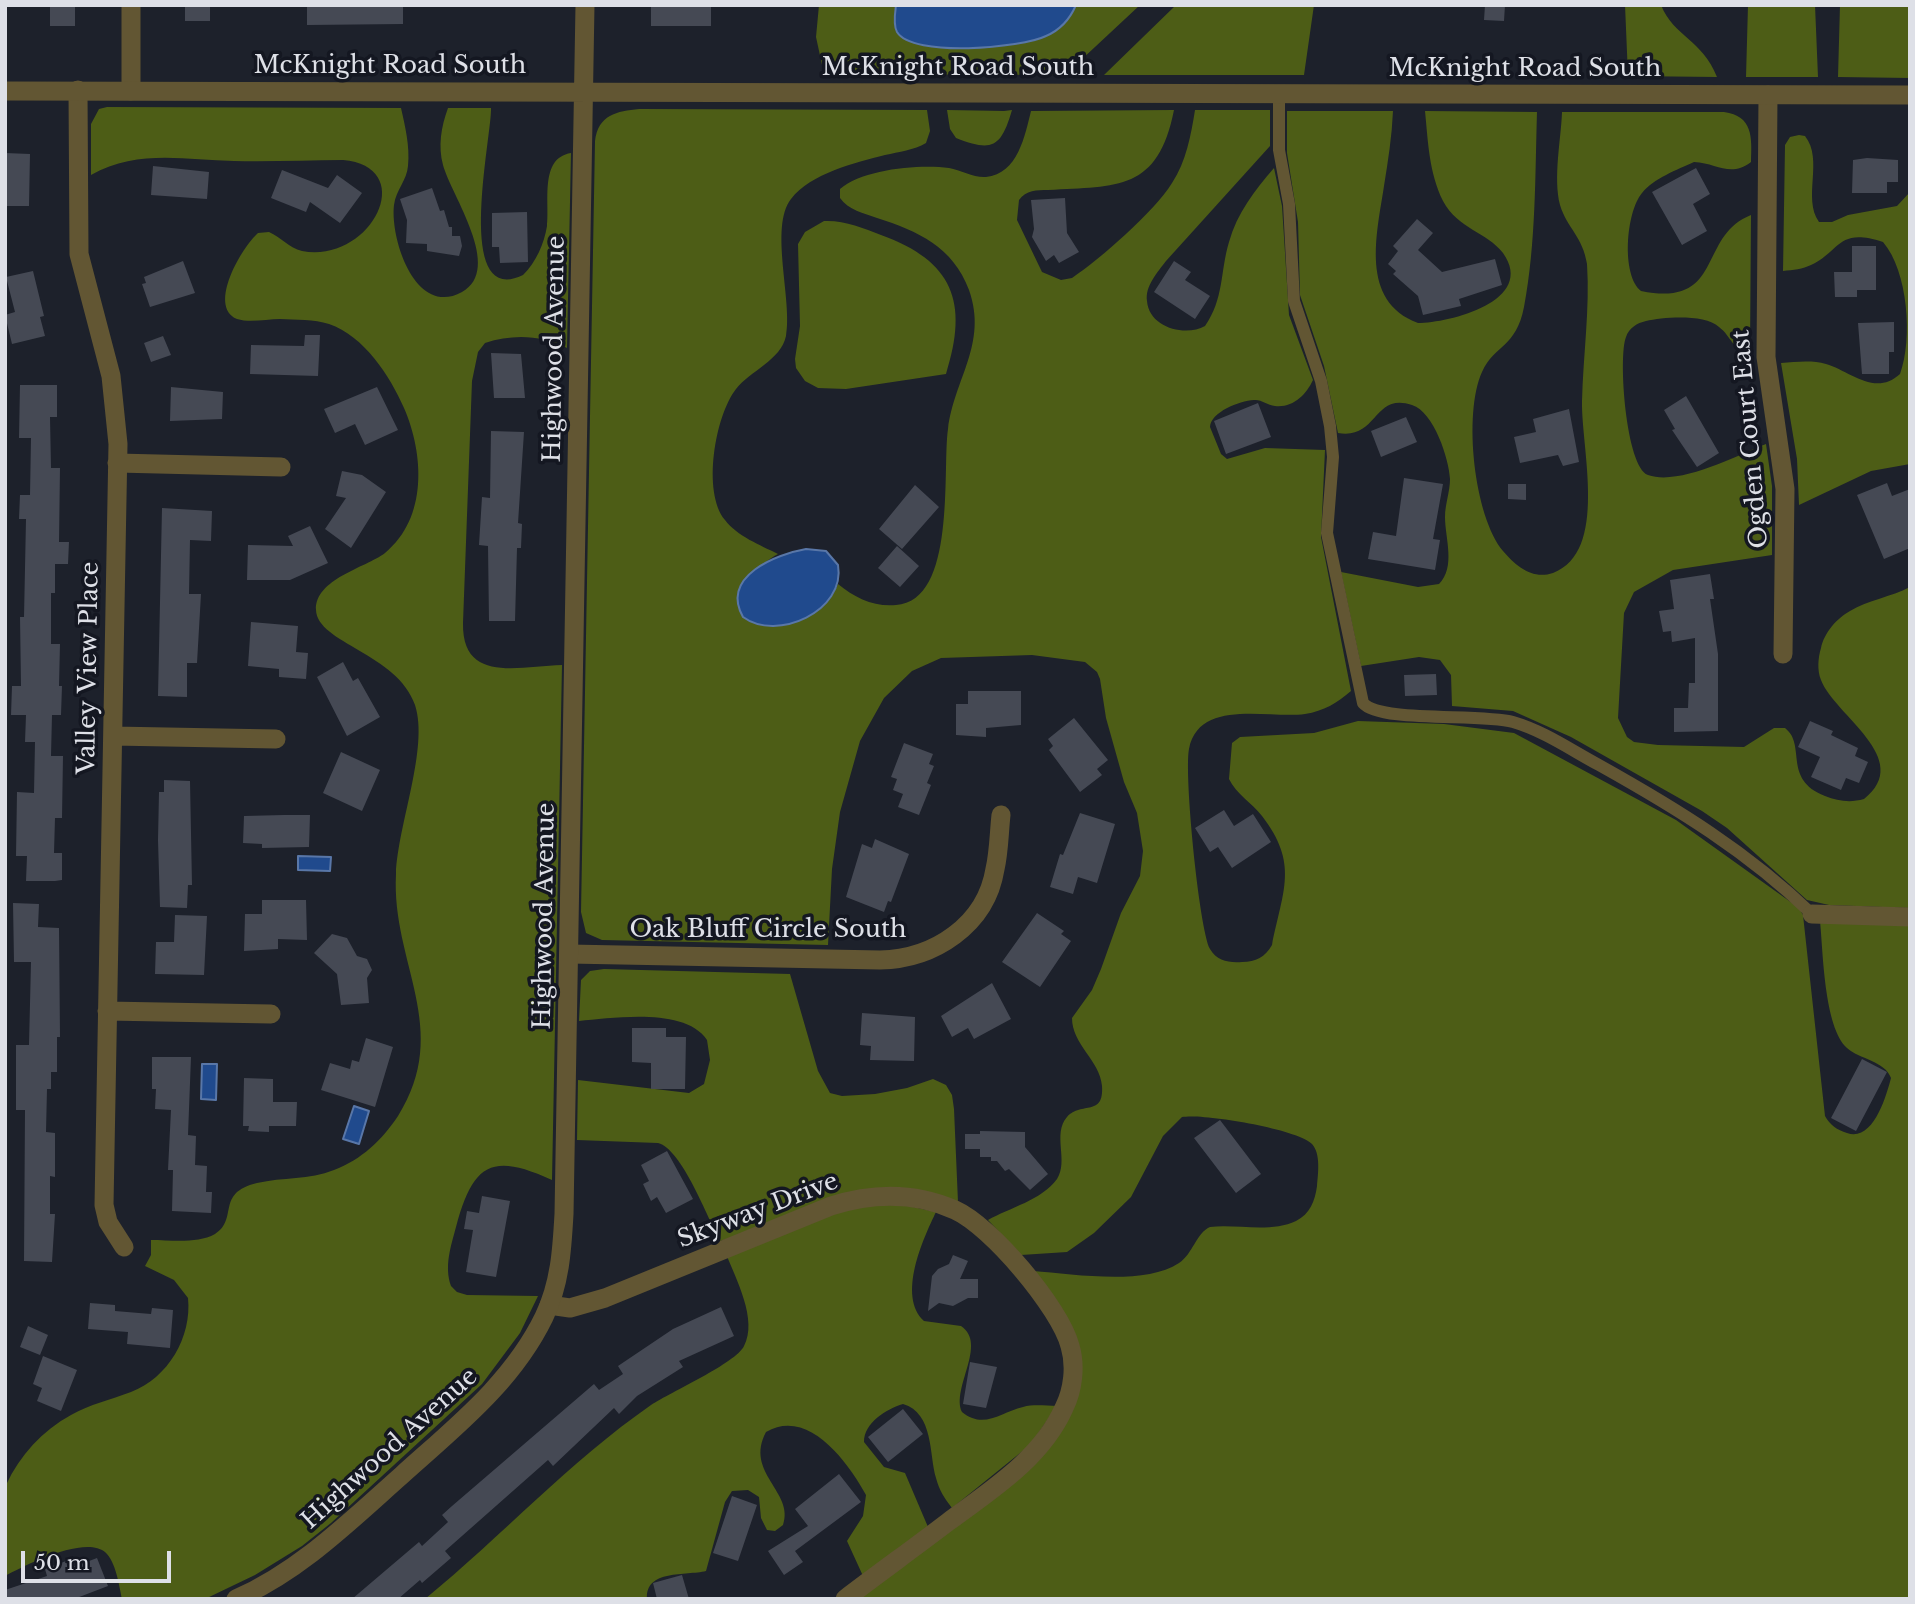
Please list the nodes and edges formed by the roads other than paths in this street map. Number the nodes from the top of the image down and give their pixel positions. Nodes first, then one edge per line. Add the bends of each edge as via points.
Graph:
1 (131, 5) edge
2 (585, 5) edge
3 (78, 90) junction
4 (5, 91) edge
5 (131, 91) junction
6 (585, 91) junction
7 (1279, 93) junction
8 (1768, 95) junction
9 (1910, 95) edge
10 (117, 463) junction
11 (281, 467) dead end
12 (1783, 654) dead end
13 (113, 736) junction
14 (276, 739) dead end
15 (1001, 815) dead end
16 (1812, 914) joint
17 (1910, 917) edge
18 (569, 954) junction
19 (107, 1011) junction
20 (271, 1014) dead end
21 (124, 1247) dead end
22 (549, 1305) junction
23 (236, 1599) edge
24 (845, 1599) edge

1 - 5 street
2 - 6 street, Highwood Avenue
3 - 4 street, McKnight Road South
3 - 5 street, McKnight Road South
3 - 10 street, Valley View Place via 79,254 111,376
5 - 6 street, McKnight Road South
6 - 7 street, McKnight Road South
6 - 18 street, Highwood Avenue
7 - 8 street, McKnight Road South
7 - 16 lane via 1279,150 1290,217 1294,301 1331,426 1328,541 1363,704 1379,713 1494,719 1537,731 1693,818
8 - 9 street, McKnight Road South
8 - 12 street, Ogden Court East via 1766,357 1785,489
10 - 11 street
10 - 13 street, Valley View Place
13 - 14 street
13 - 19 street, Valley View Place
15 - 18 street, Oak Bluff Circle South via 995,870 981,905 954,936 920,954 880,960
16 - 17 street
18 - 22 street, Highwood Avenue via 562,1249
19 - 20 street
19 - 21 street, Valley View Place via 104,1205 108,1222
22 - 23 street, Highwood Avenue via 527,1345 474,1410 325,1542
22 - 24 street, Skyway Drive via 570,1308 605,1298 821,1210 868,1197 900,1196 938,1204 968,1217 991,1235 1039,1294 1070,1344 1073,1375 1065,1408 1022,1465

